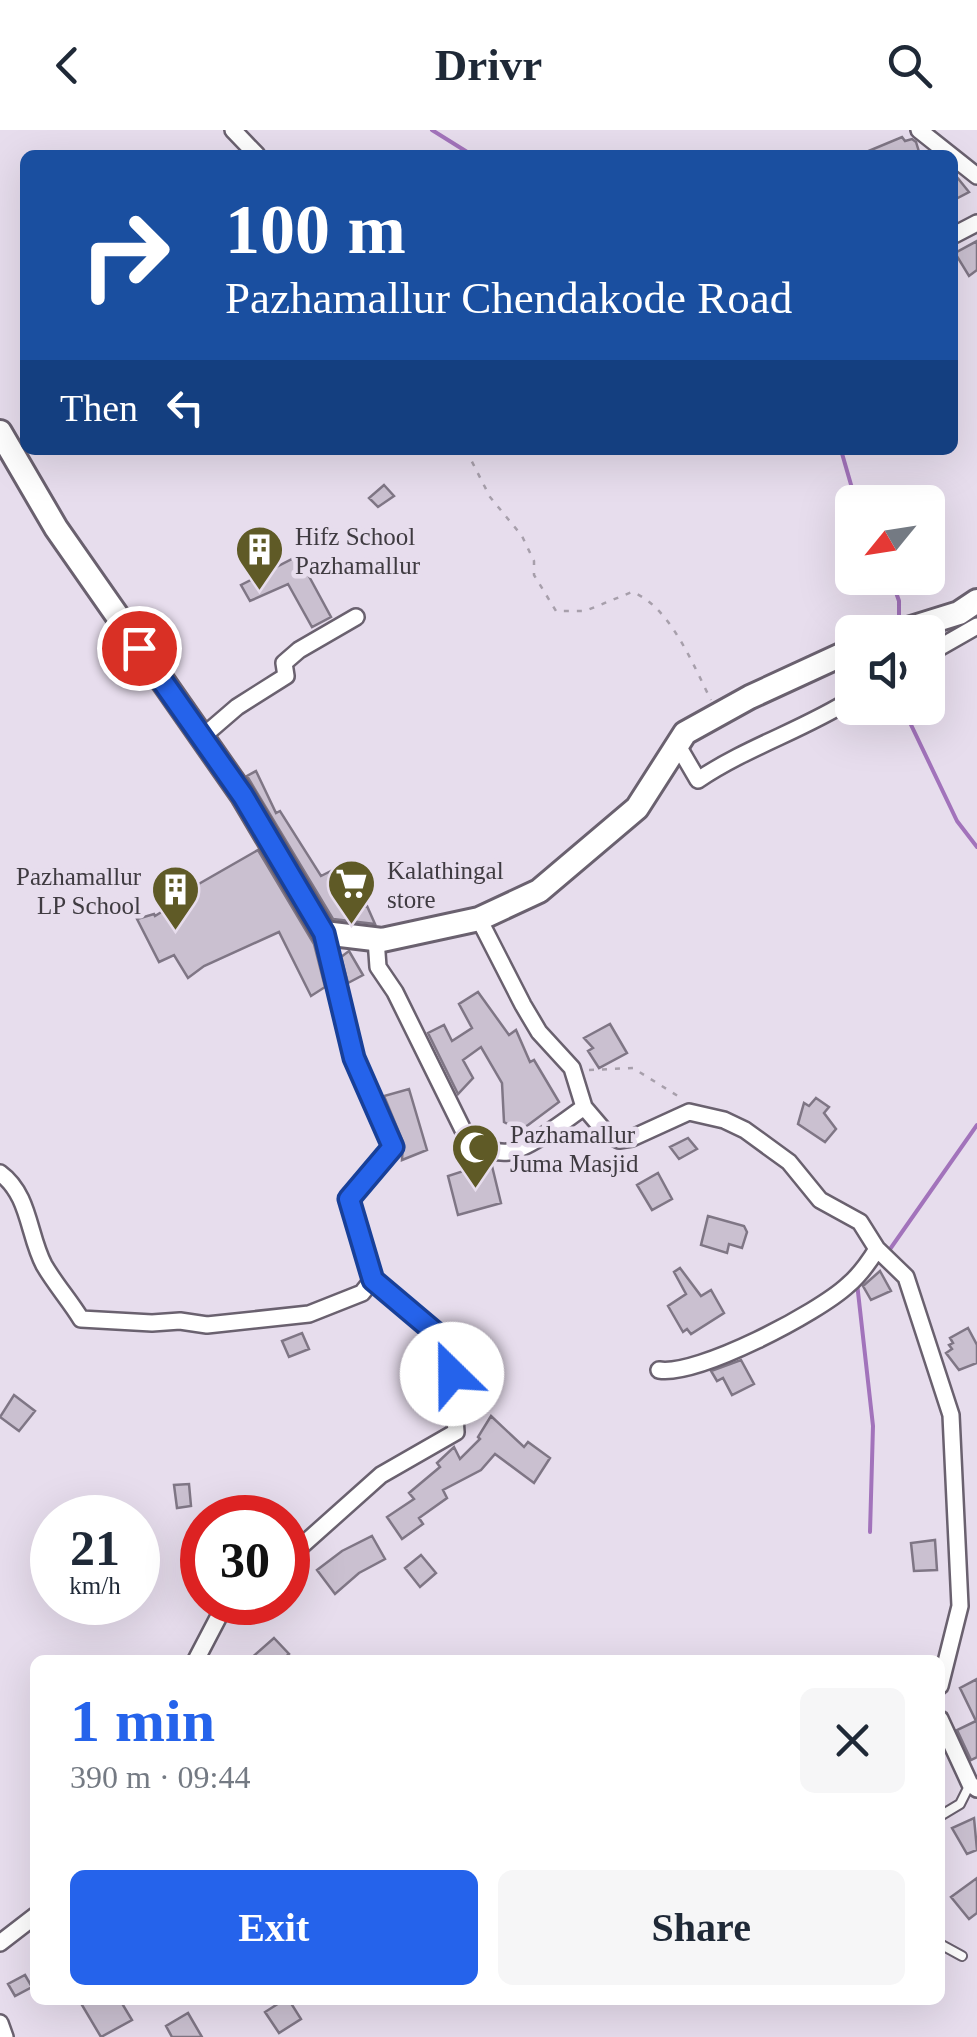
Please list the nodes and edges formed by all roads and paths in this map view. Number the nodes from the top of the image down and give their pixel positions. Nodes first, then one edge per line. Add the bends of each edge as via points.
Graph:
1 (233, 130) edge
2 (252, 150) edge
3 (0, 432) edge
4 (469, 455) edge
5 (977, 601) edge
6 (356, 617) dead end
7 (945, 617) edge
8 (977, 626) edge
9 (945, 644) edge
10 (835, 658) edge
11 (835, 710) edge
12 (718, 714) junction
13 (201, 738) junction
14 (678, 744) junction
15 (478, 918) junction
16 (324, 933) junction
17 (376, 940) junction
18 (572, 1068) junction
19 (584, 1107) junction
20 (690, 1112) junction
21 (0, 1173) edge
22 (878, 1249) junction
23 (373, 1280) junction
24 (659, 1370) dead end
25 (310, 1538) edge
26 (214, 1625) edge
27 (199, 1655) edge
28 (945, 1666) edge
29 (945, 1728) edge
30 (972, 1778) edge
31 (945, 1813) edge
32 (30, 1920) edge
33 (0, 1944) edge
34 (945, 1947) edge
35 (962, 1956) dead end
36 (0, 2023) edge
37 (6, 2037) edge

1 - 2 street
3 - 13 street via 56,528
4 - 12 path via 490,497 522,536 556,611 585,611 632,592 644,596 668,624
5 - 7 street
6 - 13 street via 299,650 284,663 286,676
8 - 9 street
10 - 12 street
11 - 14 street via 698,780
12 - 14 street
13 - 16 street
14 - 15 street via 637,808 539,891
15 - 17 street
15 - 18 street via 539,1032
16 - 17 street
16 - 23 street via 354,1058 393,1147 349,1199
17 - 19 street via 378,968 469,1142 508,1152
18 - 19 street
18 - 20 path via 633,1068 678,1094
19 - 20 street via 619,1140
20 - 22 street via 745,1130 789,1162 820,1200 860,1222
21 - 23 street via 12,1181 42,1263 81,1319 207,1324 309,1314 362,1294
22 - 24 street via 850,1284 803,1316 703,1363
22 - 28 street via 906,1277 950,1415 960,1606
23 - 25 street via 450,1345 456,1432 381,1475
26 - 27 street
29 - 30 street
30 - 31 lane via 960,1804
32 - 33 street
34 - 35 lane
36 - 37 street

